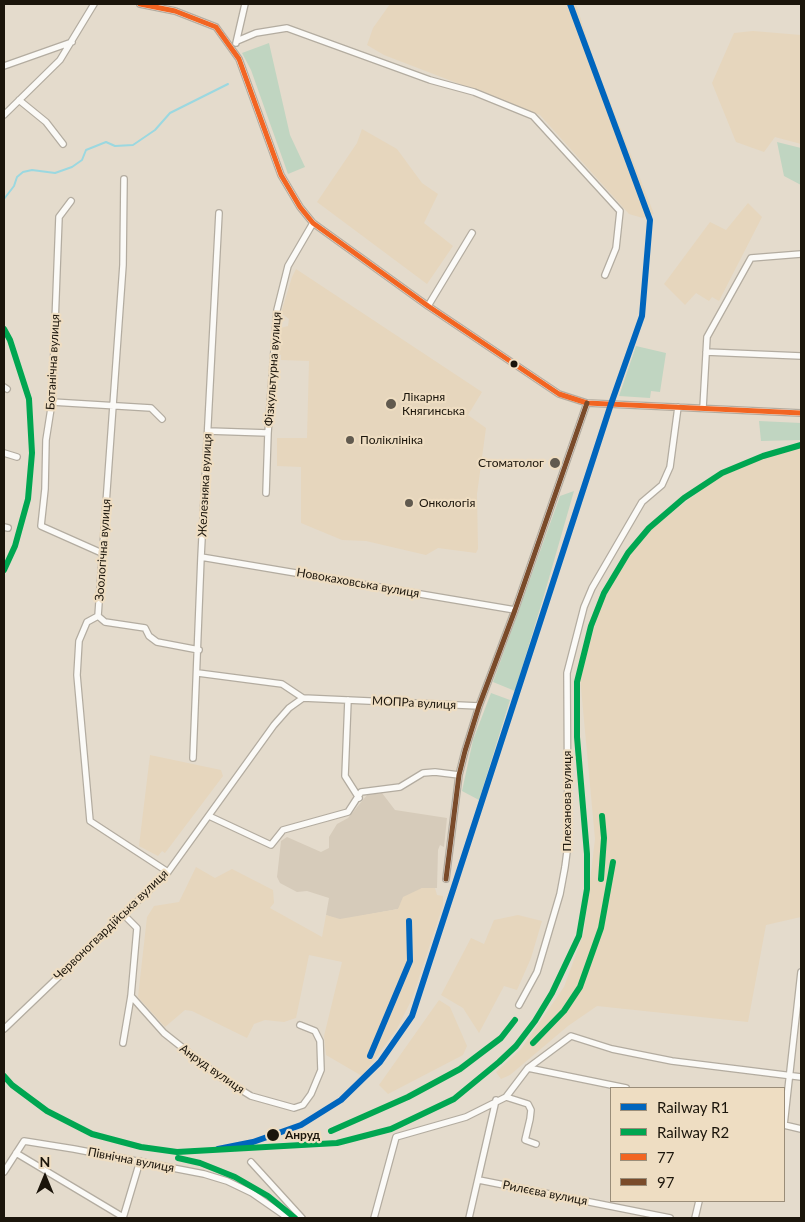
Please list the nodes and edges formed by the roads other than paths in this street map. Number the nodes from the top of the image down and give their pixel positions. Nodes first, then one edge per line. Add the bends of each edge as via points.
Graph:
1 (94, 4) edge
2 (140, 4) edge
3 (175, 4) edge
4 (245, 4) edge
5 (175, 11) junction
6 (237, 41) junction
7 (72, 42) junction
8 (231, 48) junction
9 (4, 66) edge
10 (19, 100) junction
11 (4, 115) edge
12 (63, 144) dead end
13 (124, 179) dead end
14 (71, 201) dead end
15 (219, 212) dead end
16 (313, 223) junction
17 (472, 233) dead end
18 (801, 254) edge
19 (605, 275) dead end
20 (428, 306) junction
21 (706, 352) junction
22 (801, 356) edge
23 (52, 402) junction
24 (587, 403) junction
25 (113, 405) junction
26 (678, 407) junction
27 (703, 408) junction
28 (801, 413) edge
29 (162, 419) dead end
30 (208, 431) junction
31 (268, 434) junction
32 (4, 452) edge
33 (17, 457) dead end
34 (266, 494) dead end
35 (104, 554) junction
36 (201, 557) junction
37 (515, 610) junction
38 (98, 616) junction
39 (199, 650) junction
40 (198, 674) junction
41 (304, 698) junction
42 (348, 700) junction
43 (479, 706) junction
44 (194, 758) dead end
45 (459, 775) junction
46 (359, 798) junction
47 (209, 816) junction
48 (168, 872) junction
49 (446, 879) dead end
50 (124, 915) junction
51 (801, 976) edge
52 (131, 996) junction
53 (519, 1005) dead end
54 (300, 1025) dead end
55 (4, 1029) edge
56 (123, 1043) dead end
57 (528, 1068) junction
58 (791, 1076) junction
59 (801, 1077) edge
60 (621, 1087) edge
61 (506, 1097) junction
62 (496, 1100) junction
63 (785, 1118) edge
64 (785, 1125) edge
65 (801, 1129) edge
66 (536, 1144) dead end
67 (16, 1153) junction
68 (140, 1161) junction
69 (251, 1162) dead end
70 (4, 1172) edge
71 (479, 1180) junction
72 (699, 1202) edge
73 (123, 1217) edge
74 (288, 1218) edge
75 (302, 1218) edge
76 (374, 1218) edge
77 (470, 1218) edge
78 (670, 1218) edge
79 (695, 1218) edge

1 - 7 street
2 - 5 street
3 - 5 street
4 - 6 street
5 - 8 street via 216,27
6 - 8 street
6 - 19 street via 256,33 287,28 430,80 474,92 533,116 620,211 616,248
7 - 9 street
7 - 10 street via 60,60
8 - 16 street via 239,59 281,175
10 - 11 street
10 - 12 street via 46,122
13 - 25 street, Зоологічна вулиця via 123,265
14 - 23 street, Ботанічна вулиця via 59,216
15 - 30 street, Железняка вулиця
16 - 20 street
16 - 31 street, Фізкультурна вулиця via 288,266 277,310
17 - 20 street
18 - 21 street via 751,258 707,338
20 - 24 street via 559,394
21 - 22 street
21 - 27 street
23 - 25 street
23 - 35 street, Ботанічна вулиця via 40,526
24 - 26 street
24 - 37 street
25 - 29 street via 151,408
25 - 35 street, Зоологічна вулиця
26 - 27 street
26 - 53 street, Плеханова вулиця via 670,467 662,485 642,502 584,607 567,674 566,867 537,972
27 - 28 street
30 - 31 street
30 - 36 street, Железняка вулиця
31 - 34 street, Фізкультурна вулиця
32 - 33 street
35 - 38 street, Зоологічна вулиця
36 - 37 street, Новокаховська вулиця
36 - 39 street, Железняка вулиця
37 - 43 street
38 - 39 street via 105,622 145,628 157,642
38 - 48 street, Зоологічна вулиця via 87,622 79,641 77,675 90,821
39 - 40 street, Железняка вулиця
40 - 41 street, МОПРа вулиця via 282,684
40 - 44 street, Железняка вулиця
41 - 42 street, МОПРа вулиця
41 - 47 street, Червоногвардійська вулиця via 289,708 274,725
42 - 43 street, МОПРа вулиця
42 - 46 street via 345,776
43 - 45 street
45 - 46 street via 423,773 400,787 361,792
45 - 49 street
46 - 47 street via 348,812 283,830 272,845
47 - 48 street, Червоногвардійська вулиця
48 - 50 street, Червоногвардійська вулиця
50 - 52 street via 137,928
50 - 55 street, Червоногвардійська вулиця
51 - 58 street
52 - 54 street, Анруд вулиця via 164,1033 217,1075 252,1096 294,1108 303,1105 311,1094 321,1070 320,1041 315,1031
52 - 56 street
57 - 58 street via 570,1036 612,1049 672,1061
57 - 60 street
57 - 61 street
58 - 59 street
58 - 63 street
61 - 62 street
61 - 66 street via 528,1104 531,1110 525,1140
62 - 71 street
62 - 76 street via 466,1117 396,1137
64 - 65 street
67 - 68 street, Північна вулиця via 24,1141
67 - 70 street
67 - 73 street
68 - 73 street
68 - 74 street, Північна вулиця via 228,1181
69 - 75 street
71 - 77 street
71 - 78 street, Рилєєва вулиця
72 - 79 street

